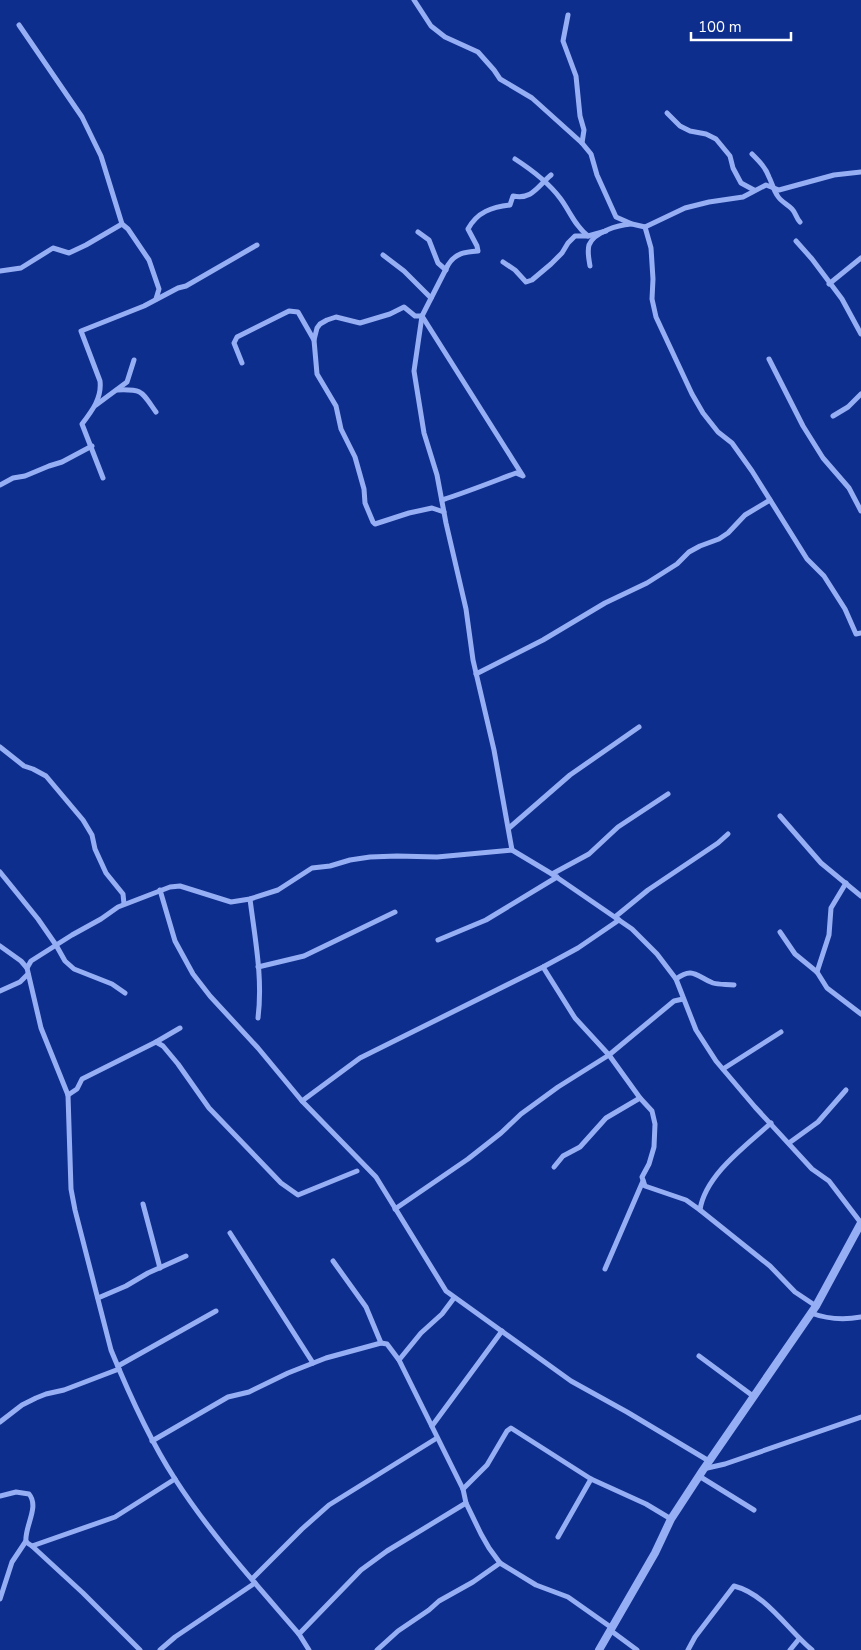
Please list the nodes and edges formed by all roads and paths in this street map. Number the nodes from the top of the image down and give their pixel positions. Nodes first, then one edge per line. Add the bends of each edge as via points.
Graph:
1 (414, 0) edge
2 (568, 15) dead end
3 (19, 25) dead end
4 (667, 113) dead end
5 (582, 143) junction
6 (752, 154) dead end
7 (515, 159) dead end
8 (861, 172) edge
9 (551, 175) dead end
10 (544, 181) junction
11 (772, 186) junction
12 (754, 190) junction
13 (800, 222) dead end
14 (122, 224) junction
15 (632, 224) junction
16 (645, 227) junction
17 (606, 231) junction
18 (418, 232) dead end
19 (588, 236) junction
20 (796, 242) dead end
21 (257, 245) dead end
22 (383, 255) dead end
23 (861, 258) edge
24 (503, 262) dead end
25 (590, 266) dead end
26 (446, 270) junction
27 (0, 272) edge
28 (830, 284) junction
29 (431, 298) junction
30 (156, 299) junction
31 (422, 316) junction
32 (861, 334) edge
33 (314, 340) junction
34 (769, 359) dead end
35 (134, 360) dead end
36 (242, 363) dead end
37 (117, 390) junction
38 (861, 394) edge
39 (95, 406) junction
40 (156, 412) dead end
41 (833, 416) dead end
42 (92, 446) junction
43 (103, 478) dead end
44 (0, 485) edge
45 (442, 500) junction
46 (770, 500) junction
47 (861, 511) edge
48 (444, 512) junction
49 (861, 633) edge
50 (476, 674) junction
51 (639, 727) dead end
52 (0, 747) edge
53 (668, 794) dead end
54 (780, 816) dead end
55 (509, 828) junction
56 (728, 834) dead end
57 (512, 850) junction
58 (0, 872) edge
59 (554, 875) junction
60 (846, 883) junction
61 (160, 890) junction
62 (861, 896) edge
63 (250, 899) junction
64 (124, 904) junction
65 (396, 912) dead end
66 (617, 919) junction
67 (780, 932) dead end
68 (438, 940) dead end
69 (56, 945) junction
70 (0, 946) edge
71 (21, 961) junction
72 (31, 961) junction
73 (258, 967) junction
74 (543, 967) junction
75 (27, 971) junction
76 (816, 972) junction
77 (676, 979) junction
78 (734, 985) dead end
79 (0, 991) edge
80 (125, 994) dead end
81 (683, 999) junction
82 (861, 1014) edge
83 (258, 1018) dead end
84 (180, 1028) dead end
85 (781, 1032) dead end
86 (156, 1042) junction
87 (609, 1055) junction
88 (723, 1070) junction
89 (846, 1090) dead end
90 (68, 1095) junction
91 (640, 1098) junction
92 (302, 1101) junction
93 (771, 1124) junction
94 (789, 1143) junction
95 (554, 1167) dead end
96 (358, 1171) dead end
97 (643, 1181) junction
98 (143, 1204) dead end
99 (395, 1208) junction
100 (700, 1210) junction
101 (861, 1223) edge
102 (230, 1233) dead end
103 (186, 1256) dead end
104 (333, 1260) dead end
105 (160, 1268) junction
106 (604, 1269) dead end
107 (98, 1298) junction
108 (454, 1298) junction
109 (816, 1306) junction
110 (216, 1311) dead end
111 (811, 1313) junction
112 (861, 1317) edge
113 (502, 1331) junction
114 (381, 1344) junction
115 (700, 1356) dead end
116 (399, 1360) junction
117 (313, 1363) junction
118 (118, 1368) junction
119 (753, 1396) junction
120 (861, 1417) edge
121 (0, 1422) edge
122 (432, 1426) junction
123 (437, 1438) junction
124 (152, 1441) junction
125 (709, 1461) junction
126 (701, 1473) junction
127 (175, 1479) junction
128 (591, 1480) junction
129 (463, 1489) junction
130 (0, 1496) edge
131 (466, 1503) junction
132 (754, 1510) dead end
133 (671, 1519) junction
134 (558, 1537) dead end
135 (26, 1541) junction
136 (32, 1546) junction
137 (500, 1563) junction
138 (253, 1581) junction
139 (0, 1599) edge
140 (611, 1629) junction
141 (299, 1634) junction
142 (799, 1639) junction
143 (307, 1649) edge
144 (140, 1650) edge
145 (160, 1650) edge
146 (377, 1650) edge
147 (599, 1650) edge
148 (637, 1650) edge
149 (688, 1650) edge
150 (790, 1650) edge
151 (812, 1650) edge

1 - 5 street via 431,26 445,37 478,52 500,79 532,98
2 - 5 street via 563,42 576,76 584,130
3 - 14 street via 74,105 101,156
4 - 12 street via 680,126 716,139 730,156 741,183
5 - 15 street via 592,154 597,175 616,217
6 - 11 street via 769,176
7 - 10 street
8 - 11 street via 834,175 778,190
9 - 10 street
10 - 19 street
10 - 26 street via 524,198 513,196 510,205 490,209 475,218 468,229 478,251 457,255
11 - 12 street
11 - 13 street via 778,198 790,207
12 - 16 street via 743,196 685,208
14 - 27 street via 69,253 53,248 21,268
14 - 30 street via 149,260 159,289
15 - 16 street
15 - 17 street via 616,225
16 - 46 street via 651,248 652,299 669,346 703,413 732,443
17 - 19 street
17 - 25 street via 590,243
18 - 26 street via 429,240 438,263
19 - 24 street via 575,236 562,253 526,282
20 - 28 street
21 - 30 street via 186,286
22 - 29 street
23 - 28 street
26 - 29 street
28 - 32 street
29 - 31 street
30 - 39 street via 81,331 100,381 101,390
31 - 33 street via 415,316 404,307 360,323 336,317 320,324
31 - 45 street via 414,371 424,434
31 - 45 street via 523,476 516,473
33 - 36 street via 298,312 289,311 237,337 234,343
33 - 48 street via 317,374 336,406 341,429 355,457 365,503 373,522 432,508
34 - 47 street via 803,426 823,458 849,488
35 - 37 street via 127,382
37 - 39 street
37 - 40 street via 136,390 144,395
38 - 41 street
39 - 42 street via 82,424
42 - 43 street
42 - 44 street via 62,462
45 - 48 street
46 - 49 street via 807,559 824,576 856,634
46 - 50 street via 745,515 728,533 690,552 648,583
48 - 50 street via 466,609
50 - 55 street
51 - 55 street via 570,775
52 - 64 street via 24,766 46,776 83,820 106,873 123,894
53 - 59 street via 618,827 589,854
54 - 60 street via 821,863
55 - 57 street
56 - 66 street via 648,890
57 - 59 street
57 - 63 street via 437,858 397,856 350,860 312,868 278,890
58 - 69 street
59 - 66 street
59 - 68 street via 486,920
60 - 62 street
60 - 76 street via 832,908 829,935
61 - 63 street via 180,886 230,902
61 - 64 street
61 - 92 street via 175,940 193,974
63 - 73 street
64 - 69 street
65 - 73 street via 304,956
66 - 74 street via 578,948
66 - 77 street via 632,929
67 - 76 street via 795,954
69 - 72 street
69 - 80 street via 64,961 74,970 112,984
70 - 71 street
71 - 72 street
71 - 75 street
72 - 75 street
73 - 83 street via 261,997
74 - 87 street via 575,1018
74 - 92 street via 360,1058
75 - 79 street via 20,982
75 - 90 street via 41,1028
76 - 82 street via 827,988
77 - 78 street via 692,972 715,983
77 - 81 street
81 - 87 street via 662,1010
81 - 88 street via 696,1030
84 - 86 street
85 - 88 street
86 - 90 street via 82,1079 77,1090
86 - 96 street via 178,1064 209,1108 281,1184 298,1195
87 - 91 street
87 - 99 street via 558,1087 475,1153
88 - 93 street
89 - 94 street via 818,1122
90 - 107 street via 74,1210
91 - 95 street via 606,1118 580,1147 567,1153
91 - 97 street via 652,1111 655,1124 654,1147
92 - 99 street via 376,1177
93 - 94 street
93 - 100 street via 717,1174
94 - 101 street via 812,1169 829,1181
97 - 100 street via 645,1186 686,1200
97 - 106 street
98 - 105 street
99 - 108 street
100 - 109 street via 770,1266 795,1292
101 - 109 street
102 - 117 street
103 - 105 street
104 - 114 street via 366,1307
105 - 107 street
107 - 118 street
108 - 113 street
108 - 116 street
109 - 111 street
110 - 118 street
111 - 112 street via 838,1319
111 - 119 street
113 - 122 street
113 - 125 street via 571,1381
114 - 116 street via 386,1344
114 - 117 street
115 - 119 street
116 - 122 street
117 - 124 street via 249,1392 228,1396
118 - 121 street via 36,1398
118 - 124 street
119 - 125 street
120 - 126 street
122 - 123 street
123 - 129 street
123 - 138 street via 329,1505
124 - 127 street
125 - 126 street
126 - 132 street
126 - 133 street
127 - 136 street via 115,1517
127 - 138 street
128 - 129 street via 511,1428 487,1465
128 - 133 street via 646,1504
128 - 134 street
129 - 131 street
130 - 135 street via 21,1492 29,1494 33,1500
131 - 137 street
131 - 141 street via 361,1570
133 - 140 street
135 - 136 street
135 - 139 street via 12,1562
136 - 144 street
137 - 140 street via 536,1586 568,1597
137 - 146 street via 439,1601
138 - 141 street
138 - 145 street
140 - 147 street
140 - 148 street
141 - 143 street
142 - 149 street via 763,1602 746,1589 734,1586
142 - 150 street
142 - 151 street

